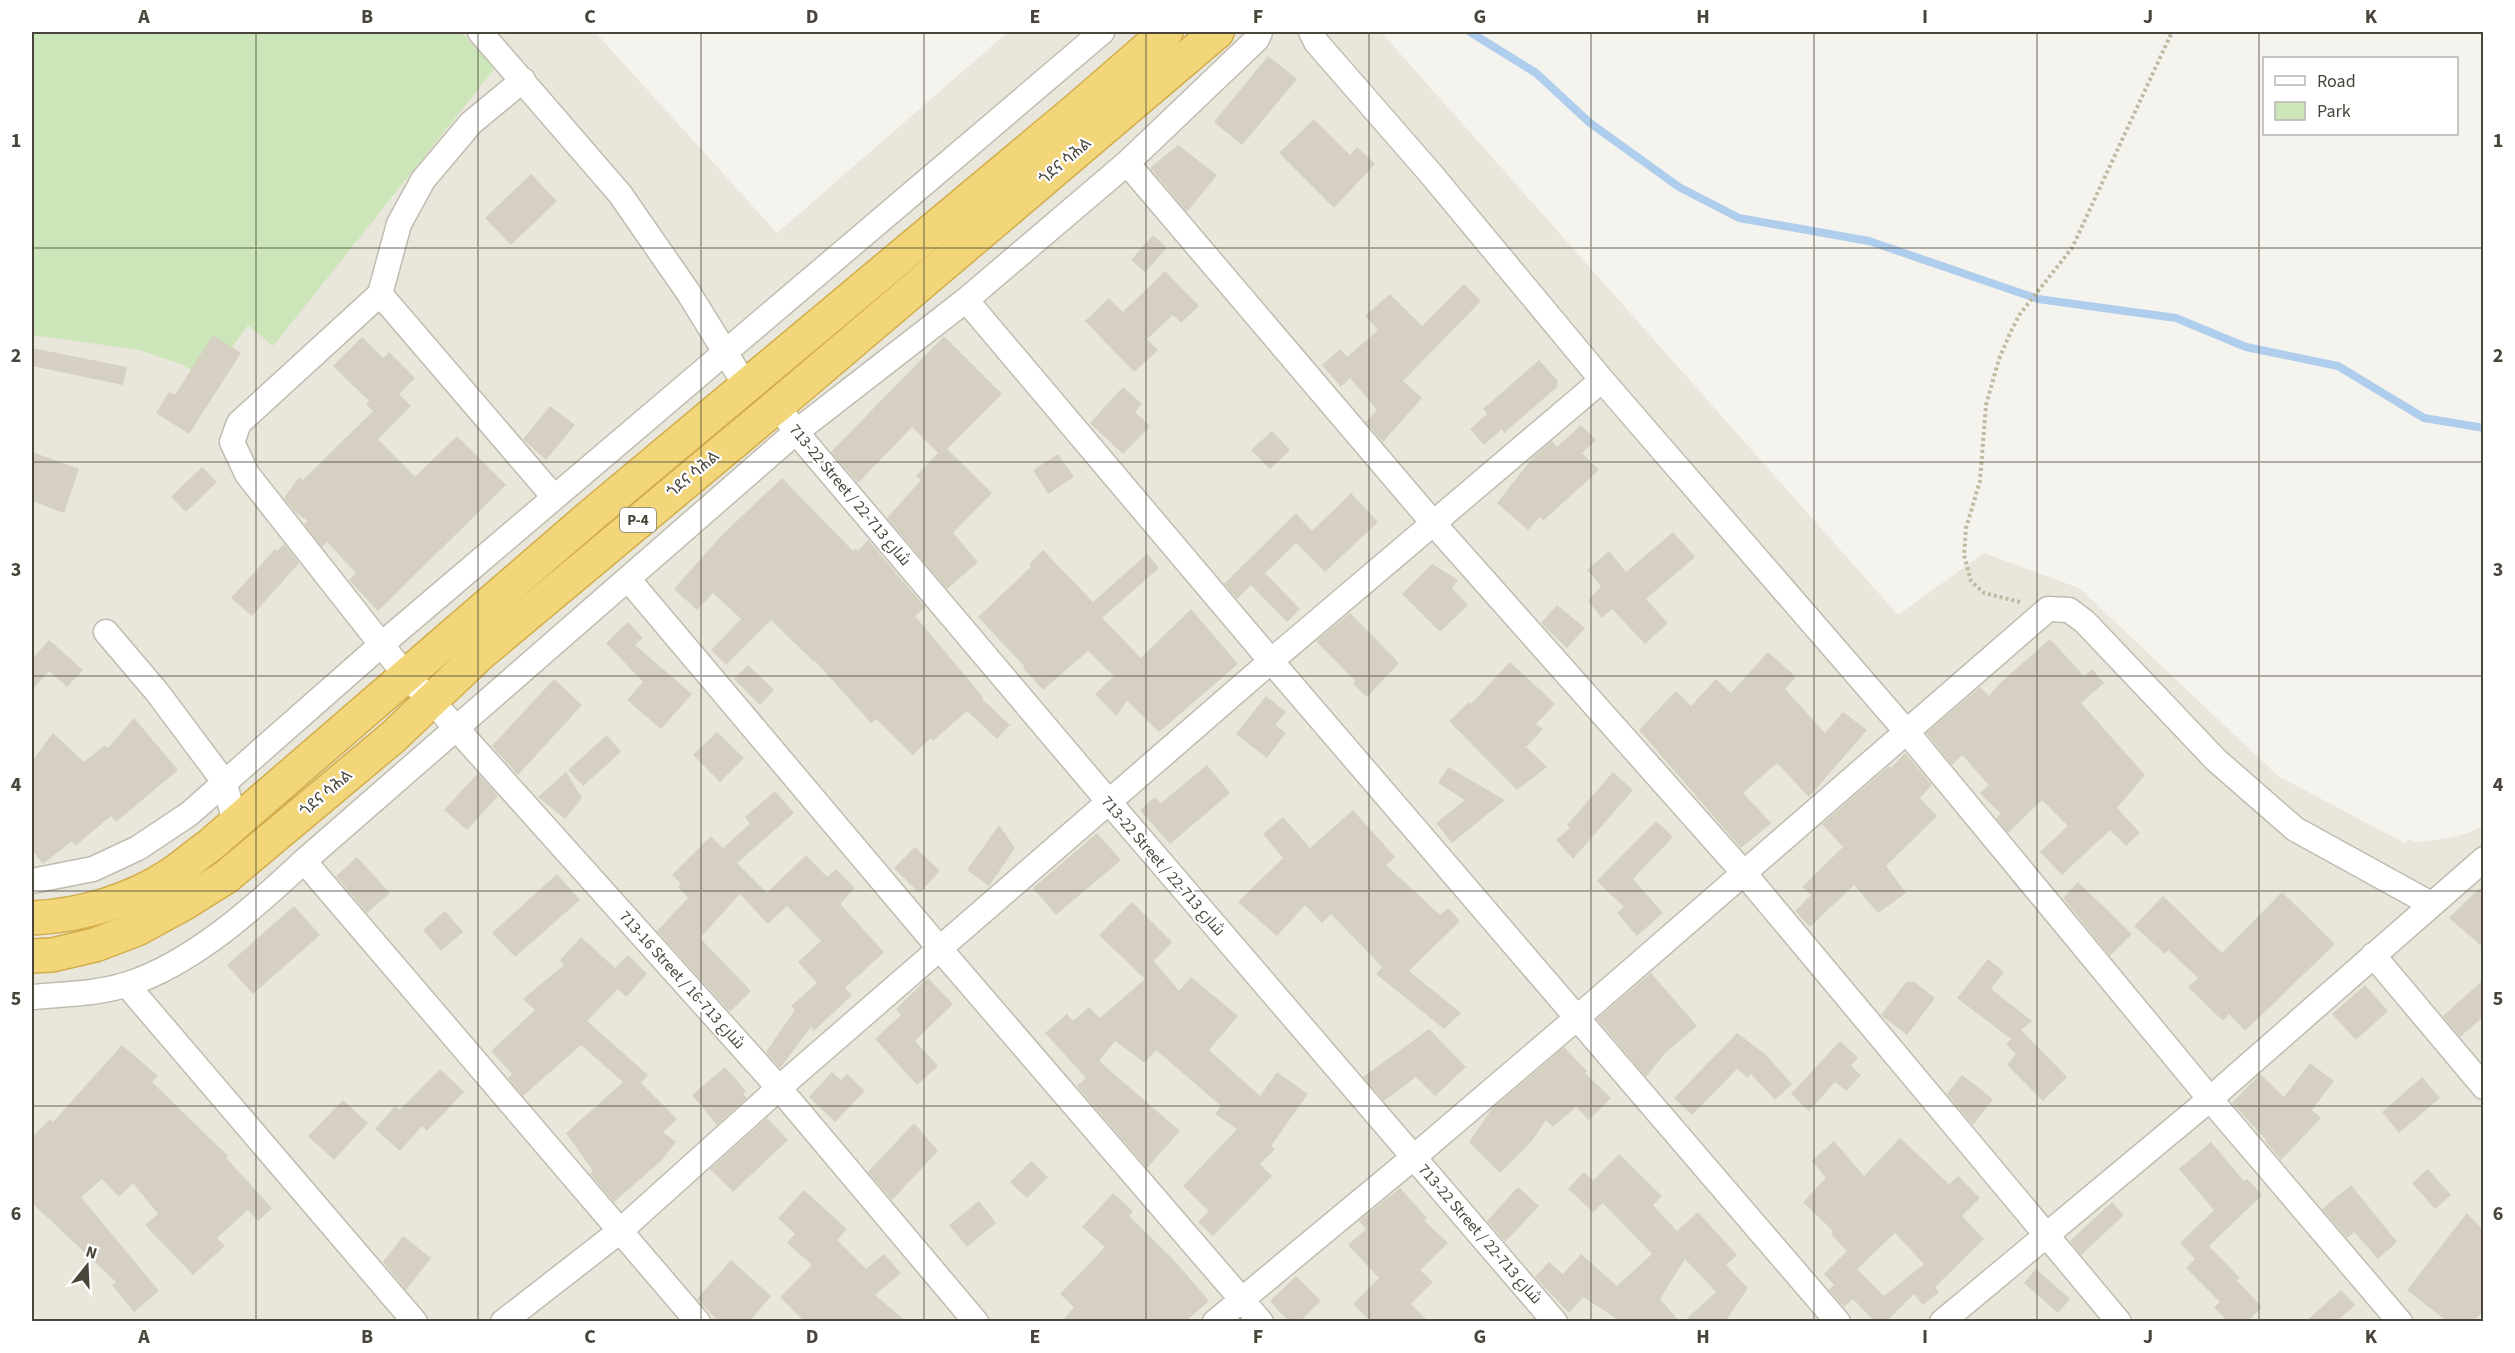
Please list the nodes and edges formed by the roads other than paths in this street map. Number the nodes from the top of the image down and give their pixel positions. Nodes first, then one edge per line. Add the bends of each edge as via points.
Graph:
1 (480, 32) edge
2 (1102, 32) edge
3 (1166, 32) edge
4 (1217, 32) edge
5 (1260, 32) edge
6 (1311, 32) edge
7 (523, 80) junction
8 (1127, 163) junction
9 (380, 294) junction
10 (966, 300) junction
11 (724, 353) junction
12 (1602, 380) junction
13 (746, 386) junction
14 (778, 405) junction
15 (796, 432) junction
16 (554, 497) junction
17 (1434, 524) junction
18 (628, 579) junction
19 (106, 632) dead end
20 (381, 645) junction
21 (1271, 661) junction
22 (407, 677) junction
23 (431, 700) junction
24 (457, 729) junction
25 (1906, 731) junction
26 (225, 783) junction
27 (1109, 802) junction
28 (235, 824) junction
29 (2484, 859) edge
30 (304, 861) junction
31 (1743, 873) junction
32 (32, 882) edge
33 (2432, 904) junction
34 (32, 918) edge
35 (940, 949) junction
36 (2373, 955) junction
37 (32, 956) edge
38 (127, 985) junction
39 (32, 997) edge
40 (1578, 1017) junction
41 (2484, 1087) edge
42 (779, 1089) junction
43 (2210, 1099) junction
44 (1414, 1157) junction
45 (620, 1231) junction
46 (2046, 1236) junction
47 (1241, 1299) junction
48 (415, 1322) edge
49 (503, 1322) edge
50 (698, 1322) edge
51 (976, 1322) edge
52 (1215, 1322) edge
53 (1261, 1322) edge
54 (1555, 1322) edge
55 (1838, 1322) edge
56 (1942, 1322) edge
57 (2119, 1322) edge
58 (2400, 1322) edge

1 - 7 street
2 - 11 street
3 - 13 highway, ጎደና ሳሕል / P-4
4 - 14 highway, ጎደና ሳሕል / P-4
5 - 8 street
6 - 12 street
7 - 9 street via 471,123 423,180 399,224
7 - 11 street via 620,194 688,292
8 - 10 street
8 - 17 street
9 - 16 street
9 - 20 street, 713-16 Street / شارع 713-16 via 239,423 232,442 247,474
10 - 15 street
10 - 21 street
11 - 13 street
11 - 16 street
12 - 17 street
12 - 25 street
13 - 22 highway, ጎደና ሳሕል / P-4
14 - 15 street, 713-22 Street / شارع 713-22
14 - 23 highway, ጎደና ሳሕል / P-4 via 498,639
15 - 18 street
15 - 27 street, 713-22 Street / شارع 713-22
16 - 20 street
17 - 21 street
17 - 31 street
18 - 24 street
18 - 35 street
19 - 26 street
20 - 22 street, 713-16 Street / شارع 713-16
20 - 26 street
21 - 27 street
21 - 40 street
22 - 23 street, 713-16 Street / شارع 713-16
22 - 28 highway, ጎደና ሳሕል / P-4
23 - 24 street, 713-16 Street / شارع 713-16
23 - 37 highway, ጎደና ሳሕል / P-4 via 393,737 226,877 137,929 95,945
24 - 30 street
24 - 42 street, 713-16 Street / شارع 713-16
25 - 31 street
25 - 33 street via 2048,609 2070,610 2216,760 2295,829
25 - 43 street
26 - 28 street
26 - 32 street via 189,814 138,848 93,869
27 - 35 street
27 - 44 street, 713-22 Street / شارع 713-22
28 - 34 highway, ጎደና ሳሕል / P-4 via 170,875 125,898 87,910
29 - 33 street
30 - 38 street via 255,907 208,940 164,969
30 - 45 street
31 - 40 street
31 - 46 street
33 - 36 street
35 - 42 street
35 - 47 street
36 - 41 street
36 - 43 street
38 - 39 street
38 - 48 street
40 - 44 street
40 - 55 street
42 - 45 street
42 - 51 street, 713-16 Street / شارع 713-16
43 - 46 street
43 - 58 street
44 - 47 street
44 - 54 street, 713-22 Street / شارع 713-22
45 - 49 street
45 - 50 street
46 - 56 street
46 - 57 street
47 - 52 street
47 - 53 street

